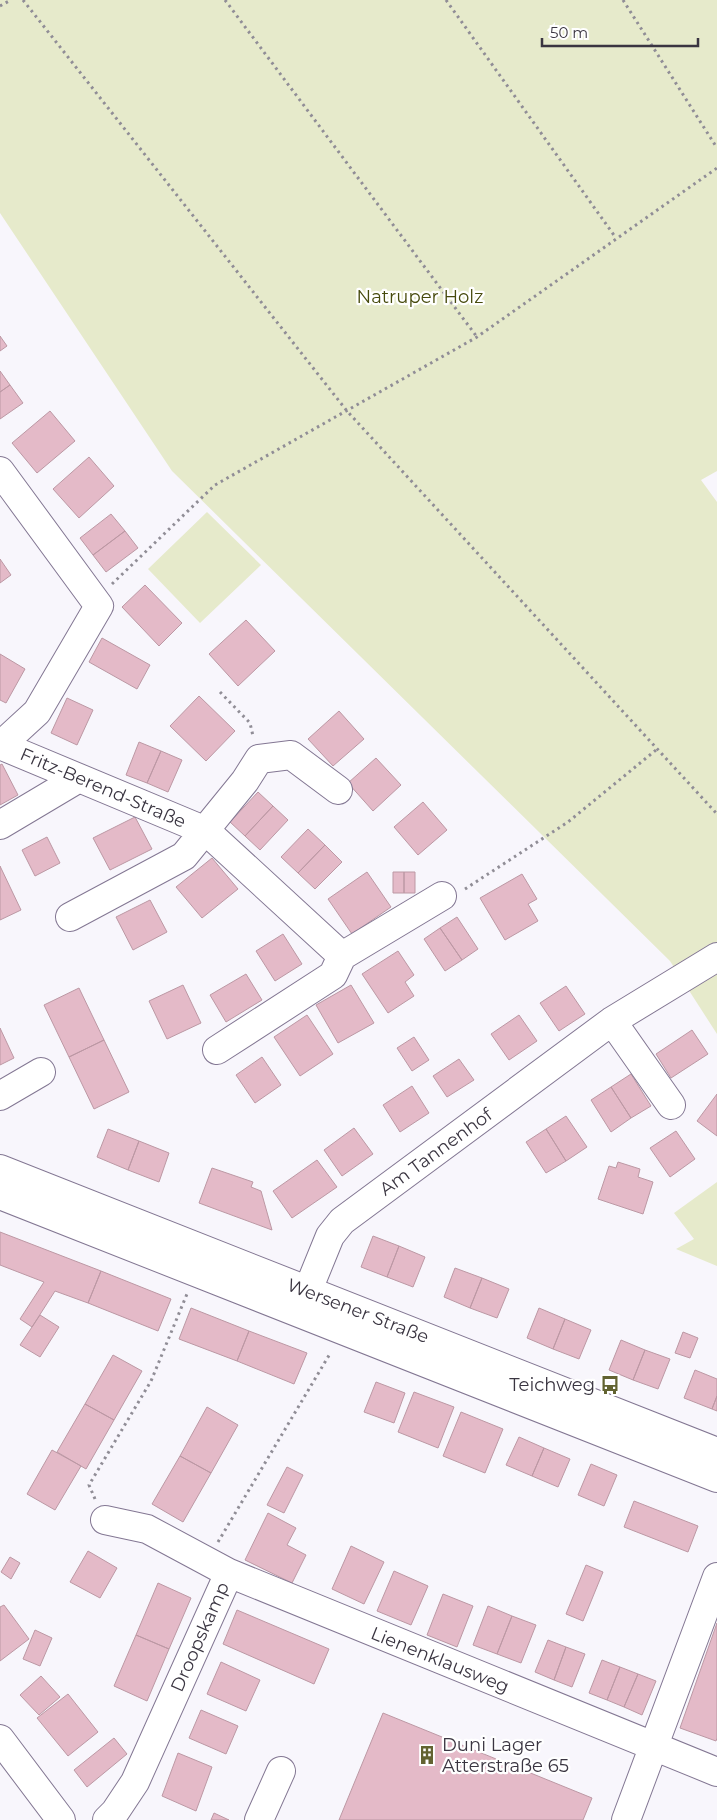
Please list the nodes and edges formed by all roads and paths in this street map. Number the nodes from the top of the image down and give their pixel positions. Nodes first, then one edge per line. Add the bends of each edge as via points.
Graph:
1 (11, 0) edge
2 (23, 0) edge
3 (225, 0) edge
4 (446, 0) edge
5 (623, 0) edge
6 (0, 6) edge
7 (717, 148) edge
8 (717, 168) edge
9 (616, 238) junction
10 (477, 337) junction
11 (346, 411) junction
12 (0, 471) edge
13 (99, 606) junction
14 (220, 692) dead end
15 (0, 746) edge
16 (656, 750) junction
17 (259, 758) junction
18 (79, 778) junction
19 (338, 790) dead end
20 (717, 814) edge
21 (0, 825) edge
22 (206, 831) junction
23 (442, 896) joint
24 (70, 917) dead end
25 (342, 956) junction
26 (717, 957) edge
27 (612, 1021) junction
28 (217, 1050) dead end
29 (41, 1072) dead end
30 (0, 1096) edge
31 (671, 1105) dead end
32 (0, 1169) edge
33 (0, 1195) edge
34 (196, 1272) junction
35 (303, 1302) junction
36 (343, 1331) junction
37 (717, 1452) edge
38 (717, 1478) edge
39 (105, 1520) joint
40 (217, 1568) junction
41 (717, 1577) edge
42 (0, 1739) edge
43 (652, 1747) junction
44 (281, 1771) dead end
45 (717, 1772) edge
46 (61, 1820) edge
47 (108, 1820) edge
48 (259, 1820) edge
49 (626, 1820) edge

1 - 6 path
2 - 11 path
3 - 10 path
4 - 9 path
5 - 7 path
8 - 9 path
9 - 10 path
10 - 11 path
11 - 13 path via 215,485 113,583
11 - 16 path
12 - 13 street
13 - 15 street via 37,712
14 - 17 path via 250,724
15 - 18 street, Fritz-Berend-Straße
16 - 20 path
16 - 23 path via 568,822 467,888
17 - 19 street via 291,755
17 - 22 street, Fritz-Berend-Straße
18 - 21 street
18 - 22 street, Fritz-Berend-Straße
22 - 24 street, Fritz-Berend-Straße via 184,856
22 - 25 street, Fritz-Berend-Straße
23 - 25 street
25 - 28 street via 333,975
26 - 27 street, Am Tannenhof
27 - 31 street
27 - 35 street, Am Tannenhof via 342,1221 330,1236
29 - 30 street
32 - 35 street, Wersener Straße
33 - 34 street, Wersener Straße
34 - 35 street, Wersener Straße
34 - 39 path via 151,1381 89,1485
35 - 36 street, Wersener Straße
35 - 37 street, Wersener Straße
36 - 38 street, Wersener Straße
36 - 40 path
39 - 40 street, Droopskamp via 147,1529
40 - 43 street, Lienenklausweg
40 - 47 street, Droopskamp via 134,1782
41 - 43 street
42 - 46 street
43 - 45 street
43 - 49 street
44 - 48 street

